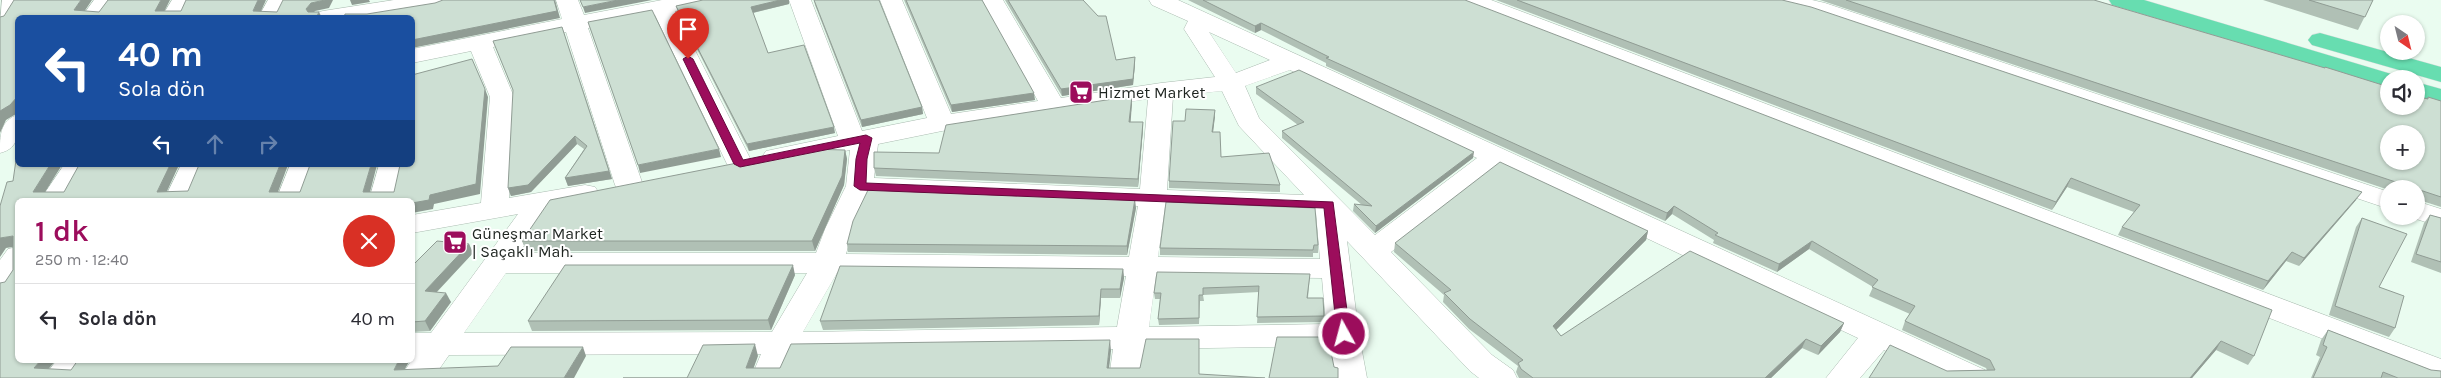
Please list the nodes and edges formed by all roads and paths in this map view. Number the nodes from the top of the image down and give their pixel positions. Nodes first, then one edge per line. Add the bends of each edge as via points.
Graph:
1 (13, 0) edge
2 (104, 0) edge
3 (183, 0) edge
4 (279, 0) edge
5 (437, 0) edge
6 (567, 0) edge
7 (696, 0) edge
8 (800, 0) edge
9 (891, 0) edge
10 (992, 0) edge
11 (1160, 0) edge
12 (1471, 0) edge
13 (1786, 0) edge
14 (2120, 0) edge
15 (2178, 0) edge
16 (662, 7) junction
17 (1198, 10) edge
18 (94, 15) edge
19 (174, 15) edge
20 (272, 15) edge
21 (341, 15) edge
22 (0, 18) edge
23 (576, 24) junction
24 (480, 44) junction
25 (415, 55) edge
26 (1291, 61) junction
27 (2441, 75) edge
28 (2380, 78) edge
29 (1232, 83) junction
30 (1161, 90) junction
31 (2425, 92) edge
32 (2441, 97) edge
33 (1053, 106) junction
34 (942, 123) junction
35 (15, 128) edge
36 (860, 140) junction
37 (0, 145) edge
38 (1495, 157) junction
39 (740, 164) junction
40 (76, 167) edge
41 (193, 167) edge
42 (303, 167) edge
43 (392, 167) edge
44 (712, 169) edge
45 (657, 179) edge
46 (629, 184) junction
47 (860, 186) junction
48 (1153, 196) junction
49 (55, 198) edge
50 (179, 198) edge
51 (291, 198) edge
52 (384, 198) edge
53 (2380, 198) edge
54 (541, 201) junction
55 (1329, 205) junction
56 (494, 210) junction
57 (2425, 213) edge
58 (2441, 218) edge
59 (415, 223) edge
60 (1373, 251) junction
61 (15, 260) edge
62 (497, 263) junction
63 (828, 263) junction
64 (1141, 268) junction
65 (1336, 269) junction
66 (0, 283) edge
67 (15, 296) edge
68 (0, 298) edge
69 (1344, 334) junction
70 (1878, 334) junction
71 (1130, 338) junction
72 (781, 343) junction
73 (426, 344) edge
74 (1465, 347) junction
75 (73, 363) edge
76 (2441, 372) edge
77 (59, 378) edge
78 (416, 378) edge
79 (767, 378) edge
80 (1125, 378) edge
81 (1351, 378) edge
82 (1472, 378) edge
83 (1501, 378) edge
84 (1842, 378) edge
85 (1973, 378) edge

1 - 22 street
2 - 18 street
3 - 19 street
4 - 20 street
5 - 21 street
6 - 23 street
7 - 16 street
8 - 36 street
9 - 34 street
10 - 33 street
11 - 17 street
12 - 76 street
13 - 53 street via 1836,14
14 - 28 main road
15 - 27 main road
16 - 23 street
16 - 39 street
17 - 26 street
17 - 29 street via 1196,29
23 - 24 street
23 - 46 street
24 - 25 street
24 - 56 street via 502,98
26 - 29 street
26 - 38 street
29 - 30 street
29 - 55 street via 1248,121
30 - 33 street
30 - 48 street
31 - 32 main road
33 - 34 street
34 - 36 street
35 - 37 street
36 - 39 street
36 - 47 street
38 - 60 street
38 - 70 street
39 - 44 street
40 - 49 street
41 - 50 street
42 - 51 street
43 - 52 street
45 - 46 street
46 - 54 street
47 - 48 street
47 - 63 street via 839,229
48 - 55 street
48 - 64 street
54 - 56 street
54 - 62 street
55 - 60 street
55 - 65 street
56 - 59 street
57 - 58 street
60 - 74 street
61 - 66 street
62 - 63 street
62 - 73 street
63 - 64 street
63 - 72 street
64 - 65 street
64 - 71 street
65 - 69 street
67 - 68 street
69 - 71 street
69 - 81 street
70 - 84 street
70 - 85 street
71 - 72 street
71 - 80 street
72 - 73 street
72 - 79 street
73 - 78 street
74 - 82 street
74 - 83 street
75 - 77 street

